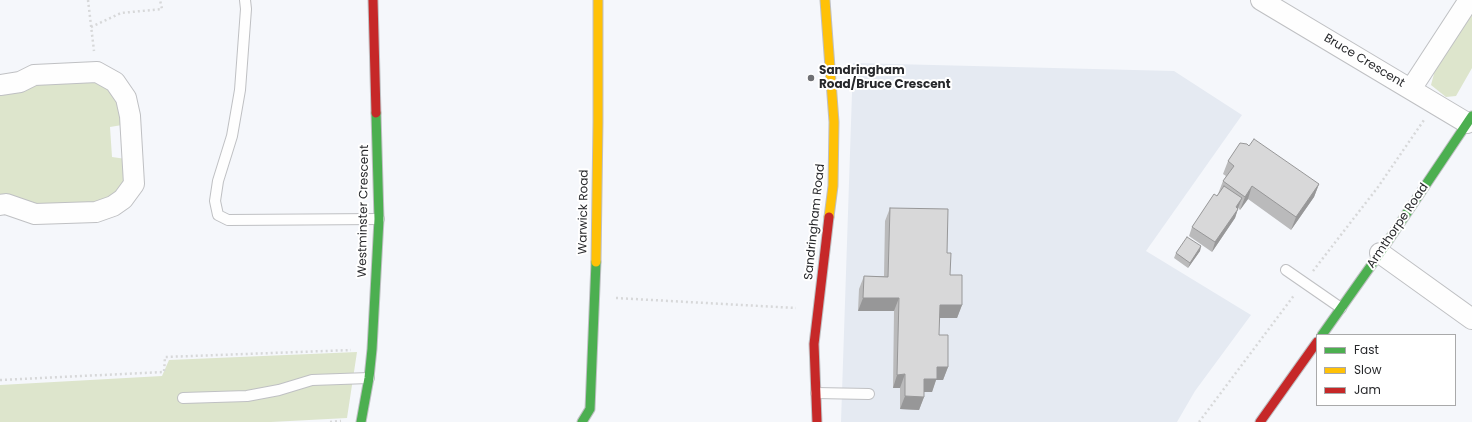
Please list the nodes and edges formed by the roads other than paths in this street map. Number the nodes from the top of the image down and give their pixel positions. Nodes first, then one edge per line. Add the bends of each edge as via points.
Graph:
1 (245, 0) edge
2 (373, 0) edge
3 (598, 0) edge
4 (825, 0) edge
5 (1261, 0) edge
6 (1469, 0) edge
7 (0, 85) edge
8 (1411, 89) junction
9 (1470, 119) edge
10 (0, 205) edge
11 (379, 219) junction
12 (1380, 253) junction
13 (1286, 270) dead end
14 (1341, 308) junction
15 (1472, 319) edge
16 (1323, 334) edge
17 (1316, 343) edge
18 (369, 378) junction
19 (816, 393) junction
20 (869, 394) dead end
21 (182, 398) dead end
22 (361, 422) edge
23 (582, 422) edge
24 (817, 422) edge
25 (1260, 422) edge

1 - 11 lane via 240,90 232,136 218,181 215,201 218,215 228,220
2 - 11 street, Westminster Crescent
3 - 23 street, Warwick Road via 595,297 590,409
4 - 19 street, Sandringham Road via 834,144 833,186 814,344
5 - 8 street, Bruce Crescent
6 - 8 street
7 - 10 street via 20,82 34,75 97,72 115,82 126,98 130,116 134,184 123,199 96,212 35,214 6,204
8 - 9 street, Bruce Crescent
9 - 12 street, Armthorpe Road
11 - 18 street, Westminster Crescent
12 - 14 street, Armthorpe Road
12 - 15 street
13 - 14 lane
14 - 16 street, Armthorpe Road
17 - 25 street
18 - 21 lane via 312,380 247,396
18 - 22 street, Westminster Crescent
19 - 20 lane
19 - 24 street, Sandringham Road

